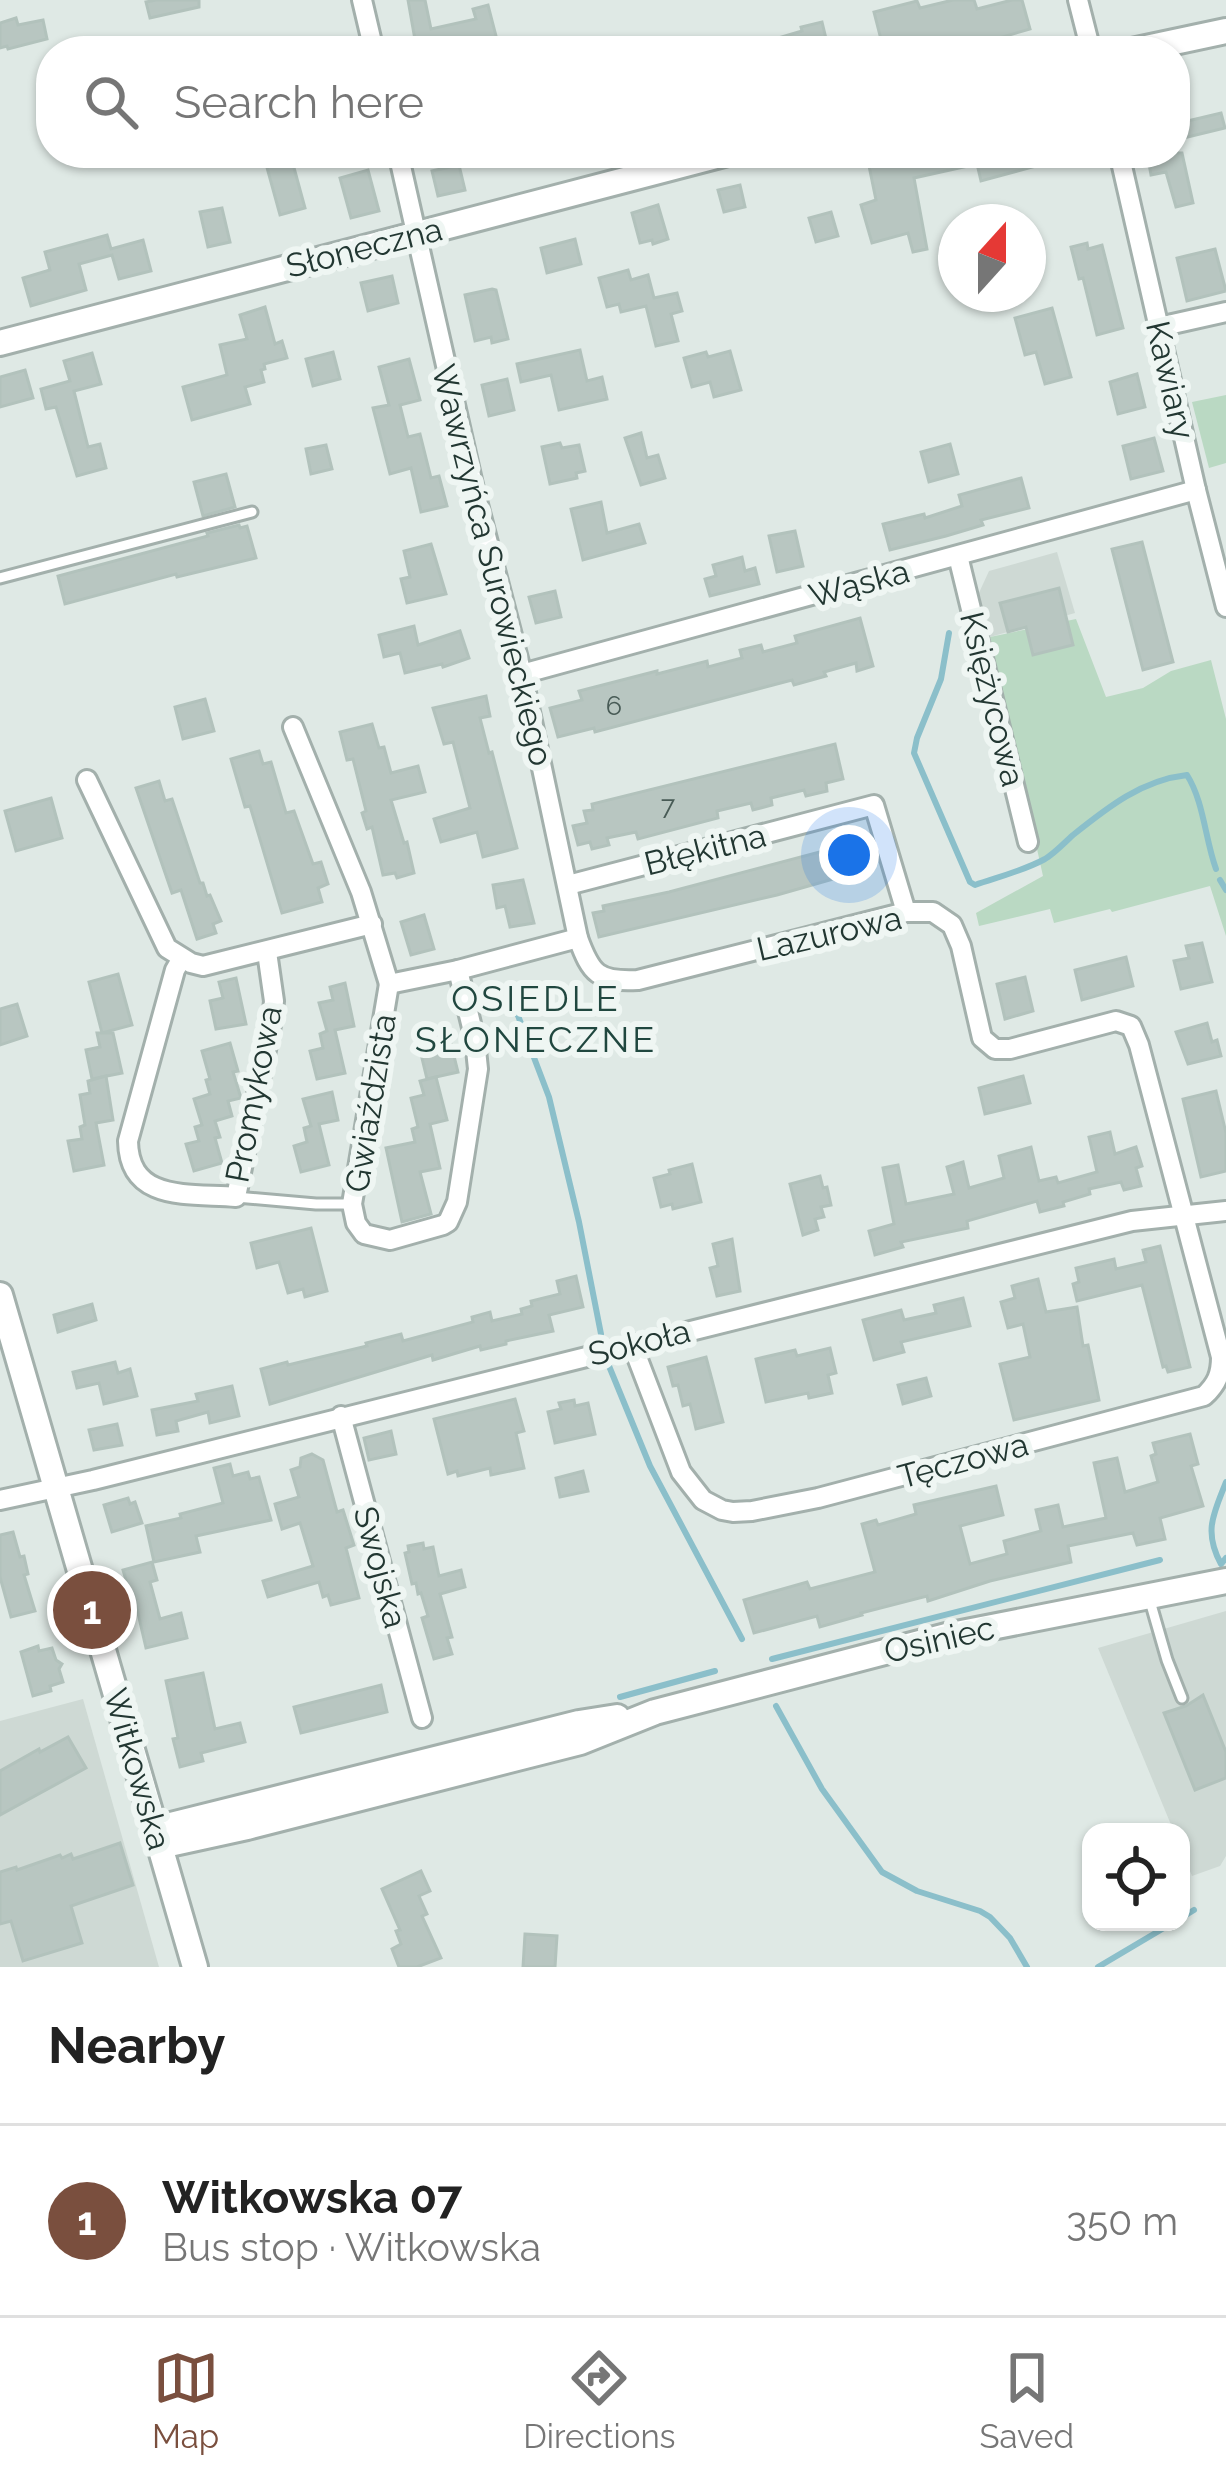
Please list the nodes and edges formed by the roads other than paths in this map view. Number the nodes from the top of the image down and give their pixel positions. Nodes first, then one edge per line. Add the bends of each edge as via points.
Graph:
1 (362, 0) edge
2 (1078, 0) edge
3 (1226, 31) edge
4 (370, 36) edge
5 (1087, 36) edge
6 (1190, 39) edge
7 (401, 168) edge
8 (670, 168) edge
9 (1123, 168) edge
10 (416, 234) junction
11 (1226, 312) edge
12 (1160, 327) junction
13 (0, 343) edge
14 (1196, 490) junction
15 (252, 512) dead end
16 (958, 556) junction
17 (1221, 570) edge
18 (0, 578) edge
19 (1226, 607) edge
20 (522, 674) junction
21 (293, 728) dead end
22 (87, 780) dead end
23 (1028, 842) dead end
24 (568, 885) junction
25 (906, 912) junction
26 (372, 924) junction
27 (578, 938) junction
28 (267, 952) junction
29 (182, 958) junction
30 (458, 970) junction
31 (596, 974) joint
32 (389, 984) junction
33 (236, 1197) junction
34 (352, 1204) junction
35 (1226, 1211) edge
36 (1183, 1215) junction
37 (0, 1294) edge
38 (632, 1344) junction
39 (341, 1416) junction
40 (56, 1487) junction
41 (0, 1500) edge
42 (1226, 1581) edge
43 (1148, 1596) junction
44 (1183, 1698) dead end
45 (422, 1718) dead end
46 (158, 1837) junction
47 (195, 1967) edge

1 - 4 street
2 - 5 street
3 - 6 street
7 - 10 street, Wawrzyńca Surowieckiego
8 - 10 street, Słoneczna
9 - 12 street, Kawiary
10 - 13 street, Słoneczna
10 - 20 street, Wawrzyńca Surowieckiego
11 - 12 street
12 - 14 street, Kawiary
14 - 16 street, Wąska
14 - 17 street, Kawiary
15 - 18 lane
16 - 20 street, Wąska
16 - 23 street, Księżycowa
17 - 19 street, Kawiary
20 - 24 street, Wawrzyńca Surowieckiego
21 - 26 street, Gwiaździsta
22 - 29 street via 167,948
24 - 25 street, Błękitna via 874,806
24 - 27 street, Wawrzyńca Surowieckiego
25 - 31 street, Lazurowa via 638,980
25 - 36 street, Lazurowa via 933,912 952,925 982,1038 995,1048 1116,1021 1131,1026
26 - 28 street, Promykowa
26 - 32 street, Gwiaździsta
27 - 30 street, Gwiaździsta
27 - 31 street, Wawrzyńca Surowieckiego
28 - 29 street, Promykowa via 203,966
28 - 33 street, Promykowa via 272,1021
29 - 33 street, Promykowa via 129,1154 140,1178 158,1190
30 - 32 street, Gwiaździsta
30 - 34 street, Gwiaździsta via 478,1069 453,1213 435,1229 378,1240 356,1223
32 - 34 street, Gwiaździsta
33 - 34 lane
35 - 36 street, Sokoła
36 - 38 street, Sokoła
36 - 38 street, Tęczowa via 1221,1357 1204,1396 818,1498 733,1512 703,1501 682,1472
37 - 40 street, Witkowska
38 - 39 street, Sokoła
39 - 40 street, Sokoła
39 - 45 street, Swojska
40 - 41 street, Sokoła
40 - 46 street, Witkowska
42 - 43 street, Osiniec
43 - 44 lane
43 - 46 street, Osiniec via 946,1636 247,1827
46 - 47 street, Witkowska

